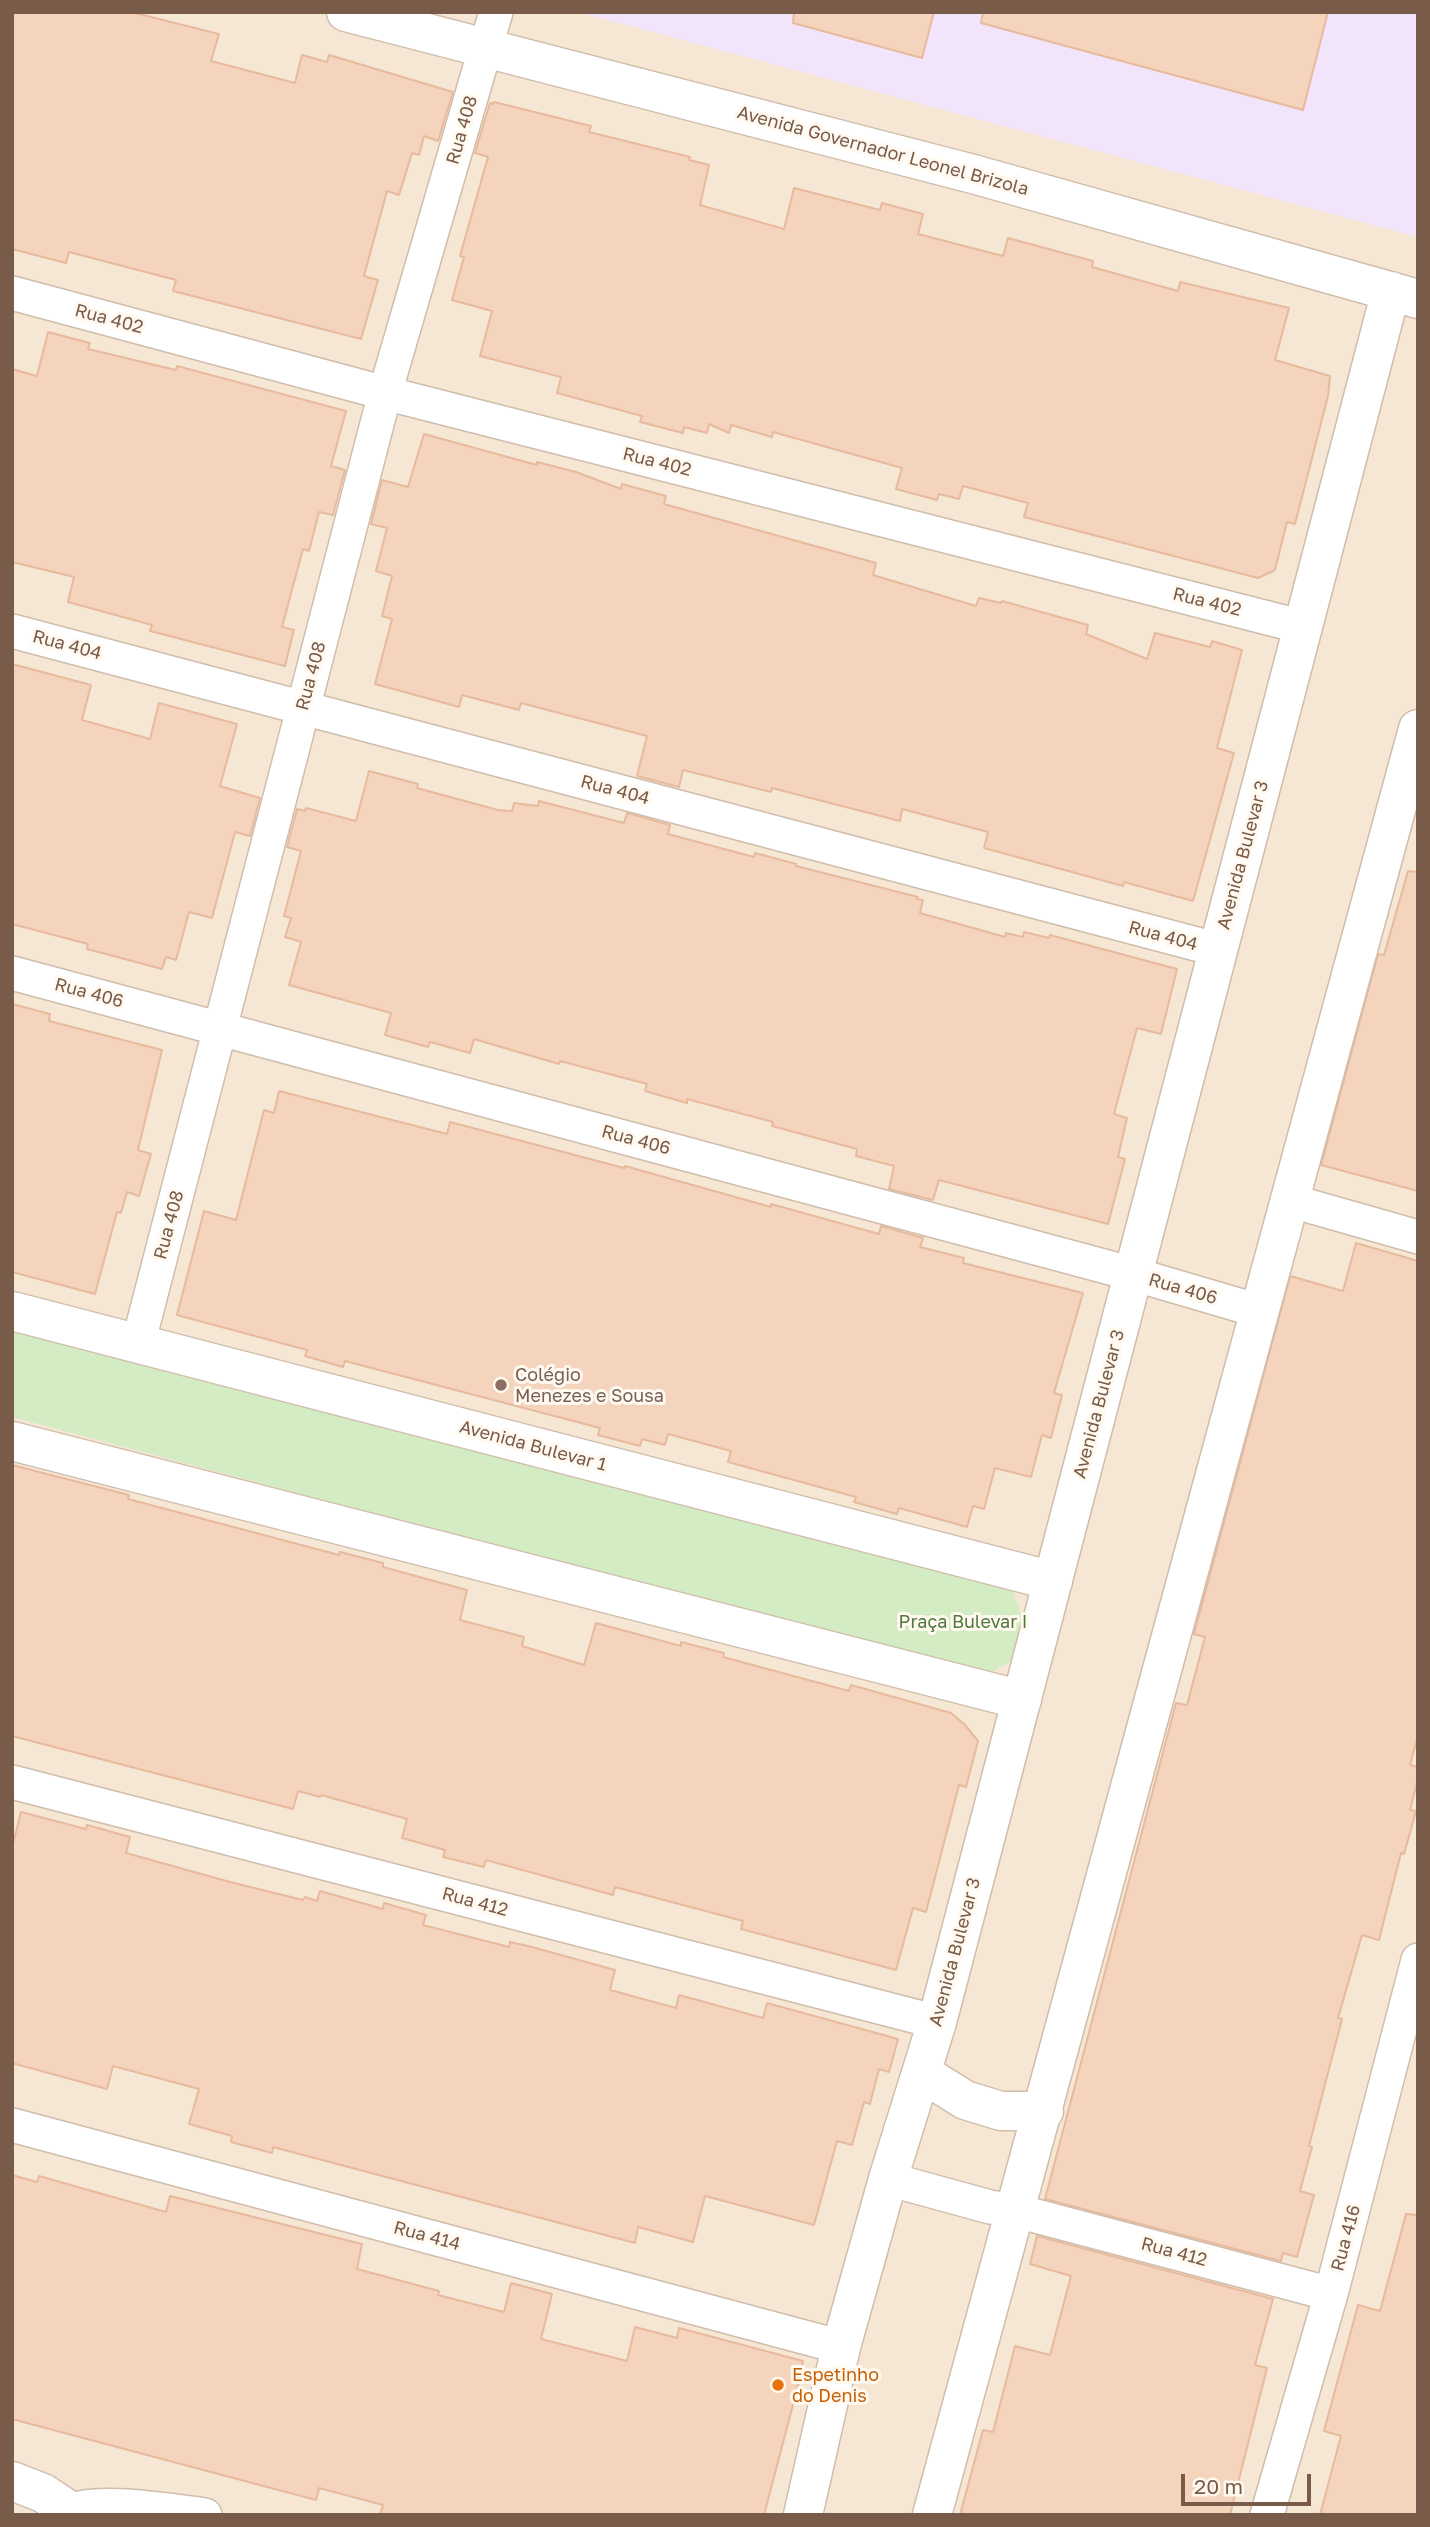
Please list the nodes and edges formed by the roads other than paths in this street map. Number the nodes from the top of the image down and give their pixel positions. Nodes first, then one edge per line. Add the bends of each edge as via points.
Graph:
1 (346, 12) edge
2 (491, 30) edge
3 (12, 293) edge
4 (1404, 295) edge
5 (385, 393) junction
6 (1303, 627) junction
7 (12, 631) edge
8 (302, 707) junction
9 (1418, 729) edge
10 (1219, 950) junction
11 (12, 973) edge
12 (221, 1028) junction
13 (1288, 1200) junction
14 (1418, 1237) edge
15 (1133, 1274) junction
16 (12, 1311) edge
17 (1259, 1311) junction
18 (138, 1343) junction
19 (12, 1441) edge
20 (1053, 1581) junction
21 (1022, 1700) junction
22 (12, 1782) edge
23 (1418, 1960) edge
24 (937, 2022) junction
25 (922, 2073) junction
26 (1044, 2111) junction
27 (12, 2125) edge
28 (888, 2179) junction
29 (1017, 2211) junction
30 (1331, 2294) junction
31 (841, 2347) junction
32 (12, 2481) edge
33 (69, 2513) edge
34 (205, 2515) edge
35 (803, 2515) edge
36 (932, 2515) edge
37 (1267, 2515) edge

1 - 2 street, Avenida Governador Leonel Brizola
2 - 4 street, Avenida Governador Leonel Brizola via 973,174
2 - 5 street, Rua 408
3 - 5 street, Rua 402
4 - 6 street, Avenida Bulevar 3
5 - 6 street, Rua 402
5 - 8 street, Rua 408
6 - 10 street, Avenida Bulevar 3
7 - 8 street, Rua 404
8 - 10 street, Rua 404
8 - 12 street, Rua 408
9 - 13 street
10 - 15 street, Avenida Bulevar 3
11 - 12 street, Rua 406
12 - 15 street, Rua 406
12 - 18 street, Rua 408
13 - 14 street
13 - 17 street
15 - 17 street, Rua 406
15 - 20 street, Avenida Bulevar 3
16 - 18 street, Avenida Bulevar 1
17 - 26 street
18 - 20 street, Avenida Bulevar 1
19 - 21 street
20 - 21 street, Avenida Bulevar 3
21 - 24 street, Avenida Bulevar 3
22 - 24 street, Rua 412
23 - 30 street, Rua 416
24 - 25 street, Avenida Bulevar 3
25 - 26 street via 965,2100 1000,2111
25 - 28 street, Avenida Bulevar 3
26 - 29 street
27 - 31 street, Rua 414
28 - 29 street, Rua 412
28 - 31 street, Avenida Bulevar 3
29 - 30 street, Rua 412
29 - 36 street
30 - 37 street, Rua 416
31 - 35 street, Avenida Bulevar 3
32 - 33 street via 43,2493
33 - 34 street via 101,2505

